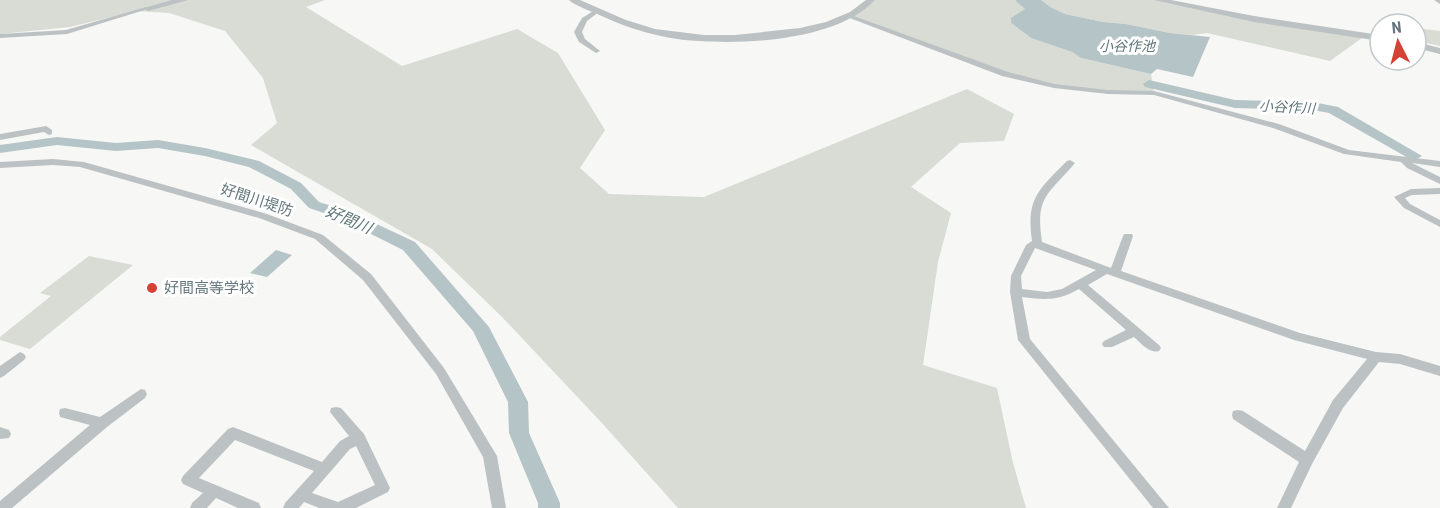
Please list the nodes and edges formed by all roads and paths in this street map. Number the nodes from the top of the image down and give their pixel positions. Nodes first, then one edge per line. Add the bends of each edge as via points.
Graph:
1 (184, 0) edge
2 (573, 0) edge
3 (871, 0) edge
4 (1158, 0) edge
5 (148, 8) joint
6 (597, 11) junction
7 (849, 16) junction
8 (0, 36) edge
9 (1368, 36) edge
10 (596, 51) dead end
11 (49, 132) dead end
12 (0, 137) edge
13 (1404, 159) junction
14 (36, 163) junction
15 (1070, 163) dead end
16 (1440, 164) edge
17 (3, 168) edge
18 (94, 174) dead end
19 (1440, 182) edge
20 (1440, 190) edge
21 (1440, 224) edge
22 (1128, 236) dead end
23 (1037, 244) junction
24 (1110, 272) junction
25 (1080, 284) junction
26 (1016, 292) junction
27 (1135, 331) junction
28 (1108, 344) dead end
29 (1155, 348) dead end
30 (20, 357) dead end
31 (1376, 357) junction
32 (1440, 371) edge
33 (0, 373) edge
34 (141, 394) dead end
35 (336, 412) dead end
36 (65, 413) dead end
37 (1238, 415) dead end
38 (102, 423) junction
39 (358, 438) junction
40 (1307, 460) junction
41 (325, 469) junction
42 (213, 492) junction
43 (301, 495) junction
44 (2, 508) edge
45 (197, 508) edge
46 (254, 508) edge
47 (290, 508) edge
48 (336, 508) edge
49 (341, 508) edge
50 (499, 508) edge
51 (1162, 508) edge
52 (1284, 508) edge

1 - 5 street
2 - 6 street
3 - 7 street
4 - 9 street
5 - 8 street via 67,32
6 - 7 street via 656,33 687,37 816,29
6 - 10 street via 580,24 578,32
7 - 13 street via 1005,74 1054,86 1154,93 1276,126 1347,152
11 - 12 street via 38,129
13 - 16 street
13 - 19 street
14 - 17 street, 好間川堤防
14 - 18 street
14 - 50 street, 好間川堤防 via 81,164 263,216 319,237 367,277 440,371 490,456
15 - 23 street via 1037,199
20 - 21 street via 1399,196 1407,206
22 - 24 street
23 - 24 street
23 - 26 street via 1031,245 1016,276
24 - 25 street
24 - 31 street via 1298,337
25 - 26 street via 1047,296
25 - 27 street
26 - 51 street via 1024,340
27 - 28 street
27 - 29 street
30 - 33 street
31 - 32 street via 1400,359
31 - 40 street via 1338,404
34 - 38 street
35 - 39 street
36 - 38 street
37 - 40 street
38 - 44 street
39 - 41 street via 345,445
39 - 49 street via 383,488
40 - 52 street
41 - 42 street via 233,433 188,480
41 - 43 street
42 - 45 street
42 - 46 street
43 - 47 street
43 - 48 street

